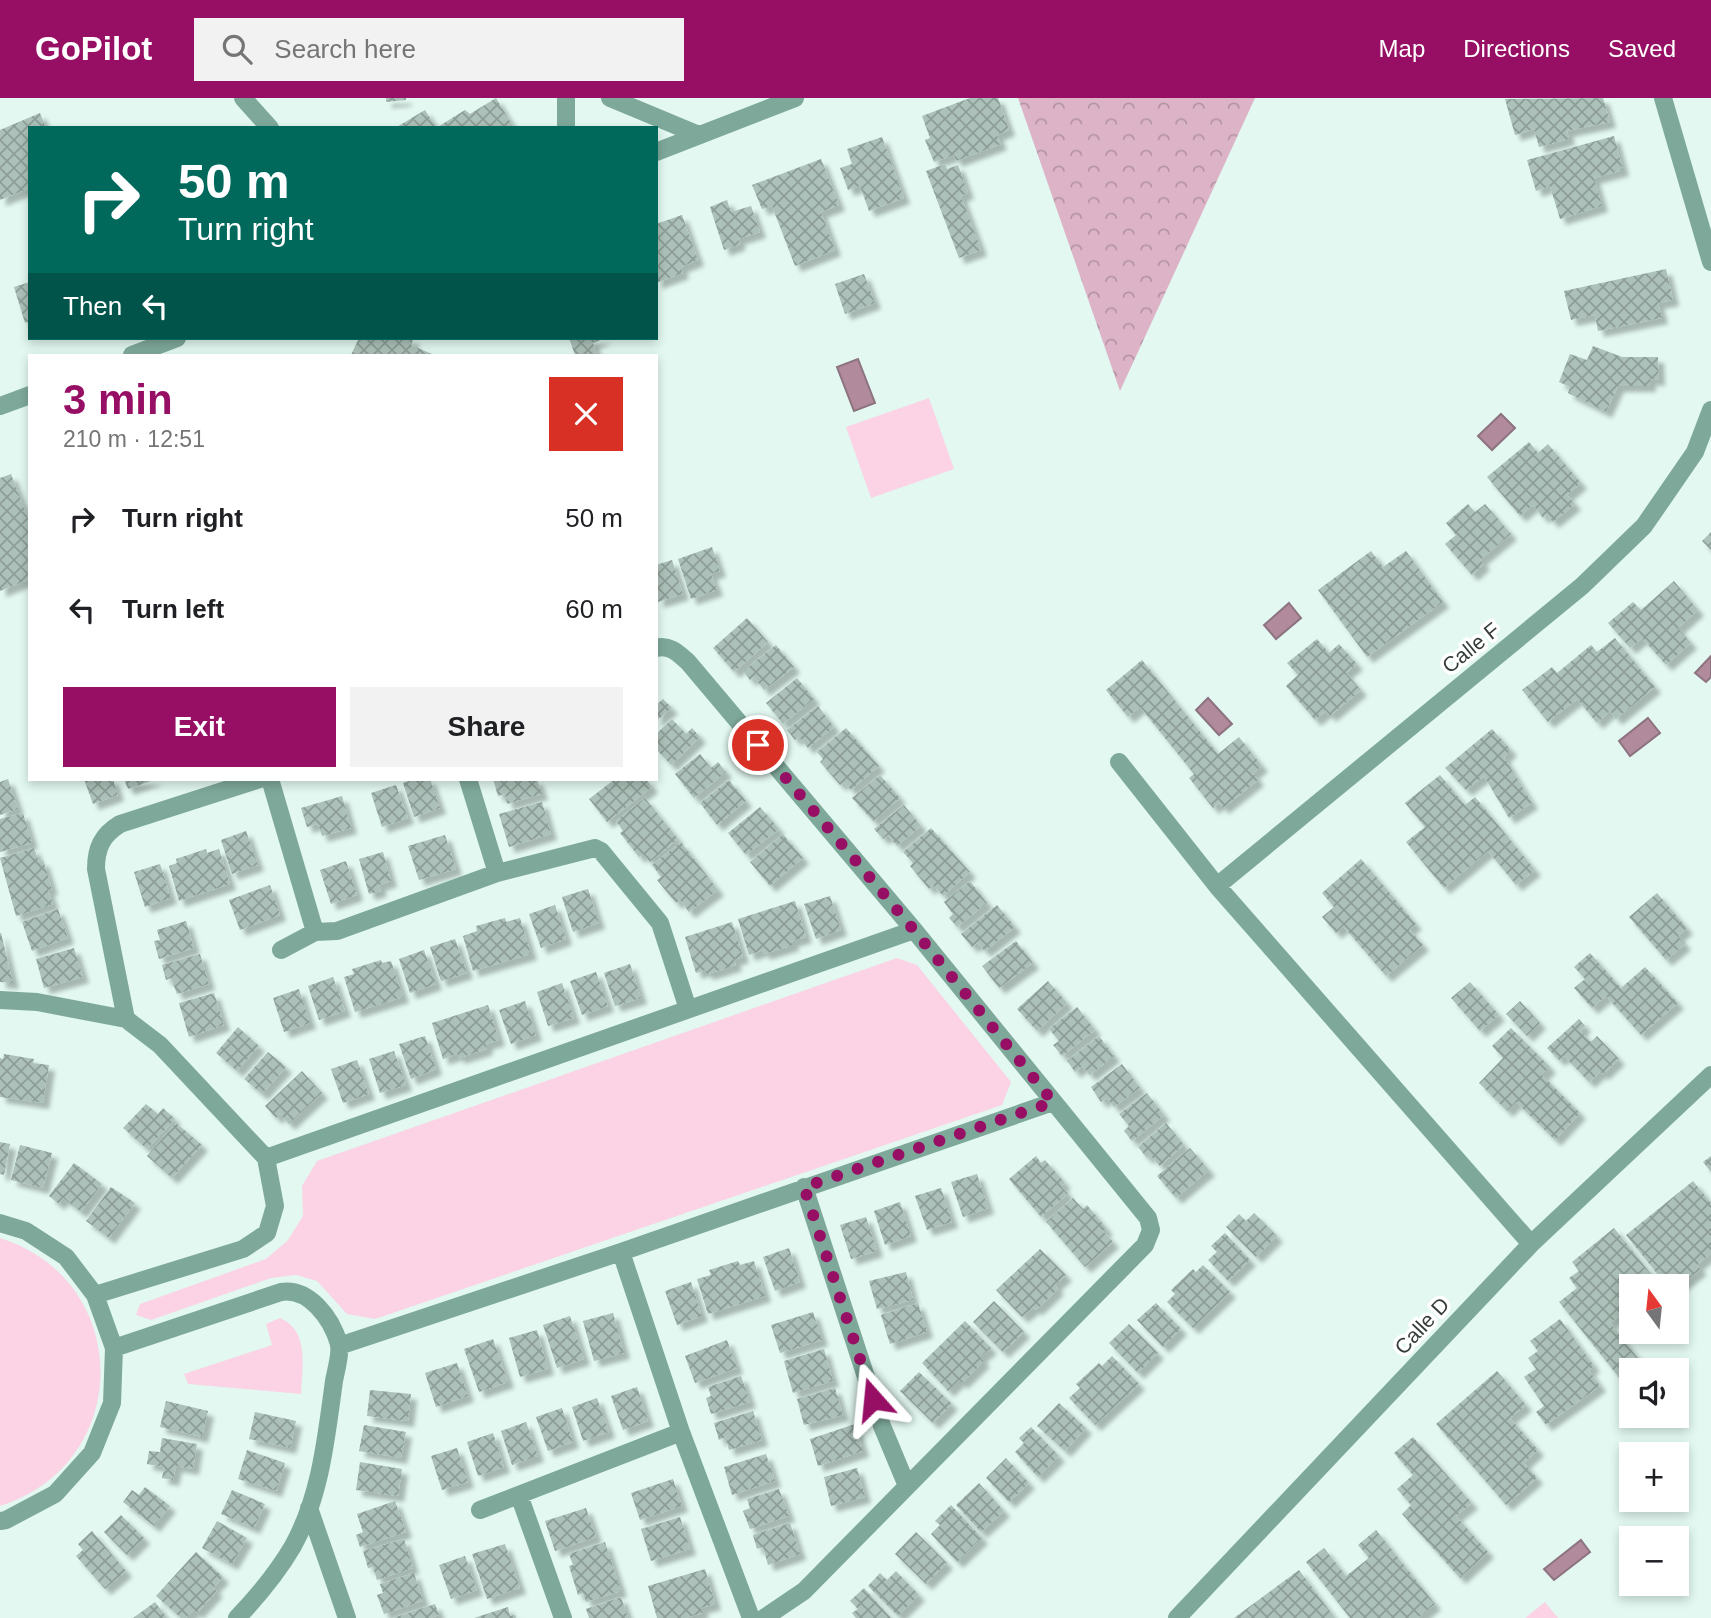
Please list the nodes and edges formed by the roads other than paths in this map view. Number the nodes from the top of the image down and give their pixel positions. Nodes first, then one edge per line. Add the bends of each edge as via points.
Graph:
1 (243, 98) edge
2 (566, 98) edge
3 (610, 98) edge
4 (795, 98) edge
5 (1663, 98) edge
6 (268, 126) edge
7 (566, 126) edge
8 (699, 135) junction
9 (658, 151) edge
10 (1711, 262) edge
11 (172, 340) edge
12 (135, 354) edge
13 (28, 396) edge
14 (0, 406) edge
15 (1711, 410) edge
16 (658, 647) edge
17 (1119, 762) dead end
18 (254, 781) edge
19 (271, 781) edge
20 (469, 781) edge
21 (497, 873) junction
22 (1217, 887) junction
23 (914, 930) junction
24 (315, 932) junction
25 (281, 950) dead end
26 (0, 1000) edge
27 (688, 1009) junction
28 (125, 1018) junction
29 (1711, 1075) edge
30 (1053, 1102) junction
31 (266, 1158) junction
32 (804, 1187) junction
33 (0, 1223) edge
34 (1531, 1244) junction
35 (621, 1252) junction
36 (95, 1295) junction
37 (339, 1346) junction
38 (114, 1348) junction
39 (681, 1432) junction
40 (907, 1486) junction
41 (519, 1495) junction
42 (309, 1508) junction
43 (480, 1510) dead end
44 (0, 1521) edge
45 (237, 1618) edge
46 (347, 1618) edge
47 (563, 1618) edge
48 (751, 1618) edge
49 (764, 1618) edge
50 (1177, 1618) edge

1 - 6 street
2 - 7 street
3 - 8 street
4 - 8 street
5 - 10 street
8 - 9 street
11 - 12 street
13 - 14 street
15 - 22 street, Calle F via 1695,452 1644,526 1591,577
16 - 23 street via 674,649 688,662
17 - 22 street
18 - 28 street via 120,824 101,841 96,869
19 - 24 street
20 - 21 street
21 - 24 street via 337,931
21 - 27 street via 592,848 601,850 660,923
22 - 34 street
23 - 27 street
23 - 30 street
24 - 25 street
26 - 28 street
27 - 31 street
28 - 31 street via 160,1045
29 - 34 street, Calle D
30 - 32 street
30 - 40 street via 1148,1219 1151,1230 1145,1245
31 - 36 street via 275,1206 267,1233 243,1248
32 - 35 street
32 - 40 street via 882,1426
33 - 36 street via 26,1231 66,1257
34 - 50 street, Calle D
35 - 37 street
35 - 39 street
36 - 38 street
37 - 38 street via 314,1303 293,1290
37 - 42 street via 319,1481
38 - 44 street via 112,1403 92,1453 55,1494
39 - 41 street
39 - 48 street
40 - 49 street via 804,1591
41 - 43 street
41 - 47 street
42 - 45 street via 292,1547
42 - 46 street

